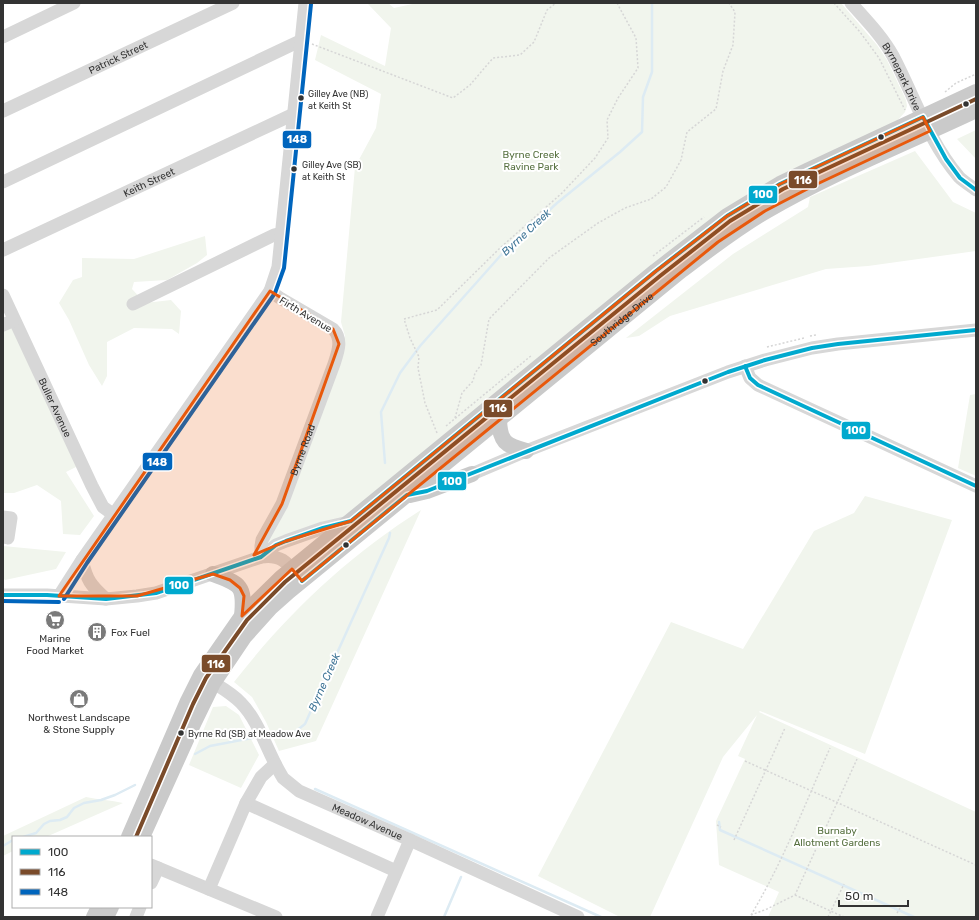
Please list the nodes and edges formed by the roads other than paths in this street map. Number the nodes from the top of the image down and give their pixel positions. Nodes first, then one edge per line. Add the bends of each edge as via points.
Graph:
1 (74, 3) edge
2 (233, 3) edge
3 (305, 3) edge
4 (851, 3) edge
5 (3, 37) edge
6 (302, 40) junction
7 (976, 92) edge
8 (976, 110) edge
9 (3, 111) edge
10 (294, 114) junction
11 (922, 117) junction
12 (930, 131) junction
13 (3, 182) edge
14 (976, 190) edge
15 (282, 233) junction
16 (3, 250) edge
17 (270, 291) junction
18 (3, 295) edge
19 (133, 304) dead end
20 (9, 323) edge
21 (976, 330) edge
22 (339, 339) joint
23 (745, 366) junction
24 (499, 420) junction
25 (526, 451) junction
26 (472, 474) joint
27 (976, 486) edge
28 (407, 495) junction
29 (114, 515) junction
30 (3, 517) edge
31 (351, 521) junction
32 (3, 537) edge
33 (261, 557) junction
34 (82, 560) junction
35 (213, 574) junction
36 (297, 575) junction
37 (3, 595) edge
38 (59, 596) junction
39 (106, 599) junction
40 (242, 616) junction
41 (207, 679) junction
42 (275, 764) junction
43 (246, 803) junction
44 (129, 836) edge
45 (142, 836) edge
46 (410, 840) junction
47 (154, 866) edge
48 (396, 872) junction
49 (152, 877) edge
50 (209, 889) junction
51 (98, 908) edge
52 (110, 908) edge
53 (94, 917) edge
54 (106, 917) edge
55 (276, 917) edge
56 (377, 917) edge
57 (578, 917) edge

1 - 5 street
2 - 9 street, Patrick Street
3 - 6 street
4 - 11 street, Byrnepark Drive via 885,43
6 - 10 street
6 - 13 street
7 - 11 main road, Southridge Drive
8 - 12 main road, Southridge Drive
10 - 15 street
10 - 16 street, Keith Street
11 - 12 street, Byrnepark Drive
11 - 31 main road, Southridge Drive via 780,184 727,216 656,271
12 - 14 street, Byrnepark Drive via 960,178
12 - 24 main road, Southridge Drive via 765,211 718,242
15 - 17 street via 278,267
15 - 19 street
17 - 22 street, Firth Avenue via 333,329
17 - 29 street
18 - 20 street, Buller Avenue
20 - 29 street, Buller Avenue via 100,502
21 - 23 street via 812,348
22 - 33 street, Byrne Road via 334,364 282,504 262,540
23 - 25 street
23 - 27 street via 750,378 758,385
24 - 25 main road via 500,436 504,442
24 - 28 main road, Southridge Drive
25 - 26 street
26 - 28 main road via 427,491
28 - 36 main road, Southridge Drive
29 - 34 street
30 - 32 street via 11,518 8,538
31 - 33 street via 286,541 276,545
31 - 36 main road, Southridge Drive
33 - 35 street
33 - 36 street via 272,555
34 - 38 street
34 - 39 street via 90,584
35 - 39 street via 156,593
35 - 40 main road via 230,580 240,588 244,596
36 - 40 main road via 273,585
36 - 41 main road
37 - 38 street
38 - 39 street
40 - 41 main road
41 - 42 street, Meadow Avenue via 242,704 257,726
41 - 44 main road via 188,701
41 - 45 main road via 194,722
42 - 43 street via 262,777
42 - 46 street, Meadow Avenue via 283,778 299,791
43 - 48 street
43 - 50 street
46 - 48 street
46 - 57 street, Meadow Avenue
47 - 49 street
47 - 50 street
48 - 56 street
50 - 55 street
51 - 53 main road
52 - 54 main road

